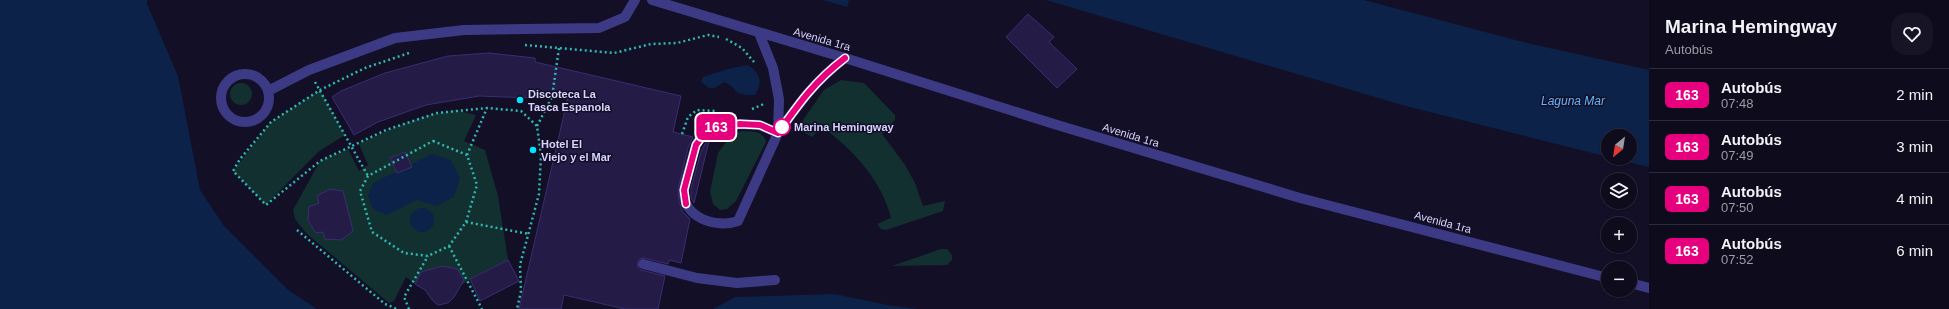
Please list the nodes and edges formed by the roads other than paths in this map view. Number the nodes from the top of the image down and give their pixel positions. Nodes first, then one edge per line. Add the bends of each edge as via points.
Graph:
1 (635, 0) edge
2 (652, 0) edge
3 (759, 33) junction
4 (845, 58) junction
5 (268, 91) junction
6 (778, 133) junction
7 (643, 264) dead end
8 (1601, 276) edge
9 (776, 280) dead end
10 (1637, 285) edge
11 (1649, 288) edge

1 - 5 street via 625,17 599,28 464,30 395,38 309,70
2 - 3 street, Avenida 1ra
3 - 4 street, Avenida 1ra
3 - 6 street via 773,68 779,99
4 - 6 street via 824,74 800,101
4 - 8 street, Avenida 1ra via 1300,198
5 - 5 street via 269,99 264,113 251,122 234,120 222,108 220,95 224,84 237,74 253,74 265,84
6 - 6 street via 760,125 740,124 714,127 704,134 696,145 684,190 686,204 697,215 714,224 738,221
7 - 9 street via 697,278 737,283
10 - 11 street

